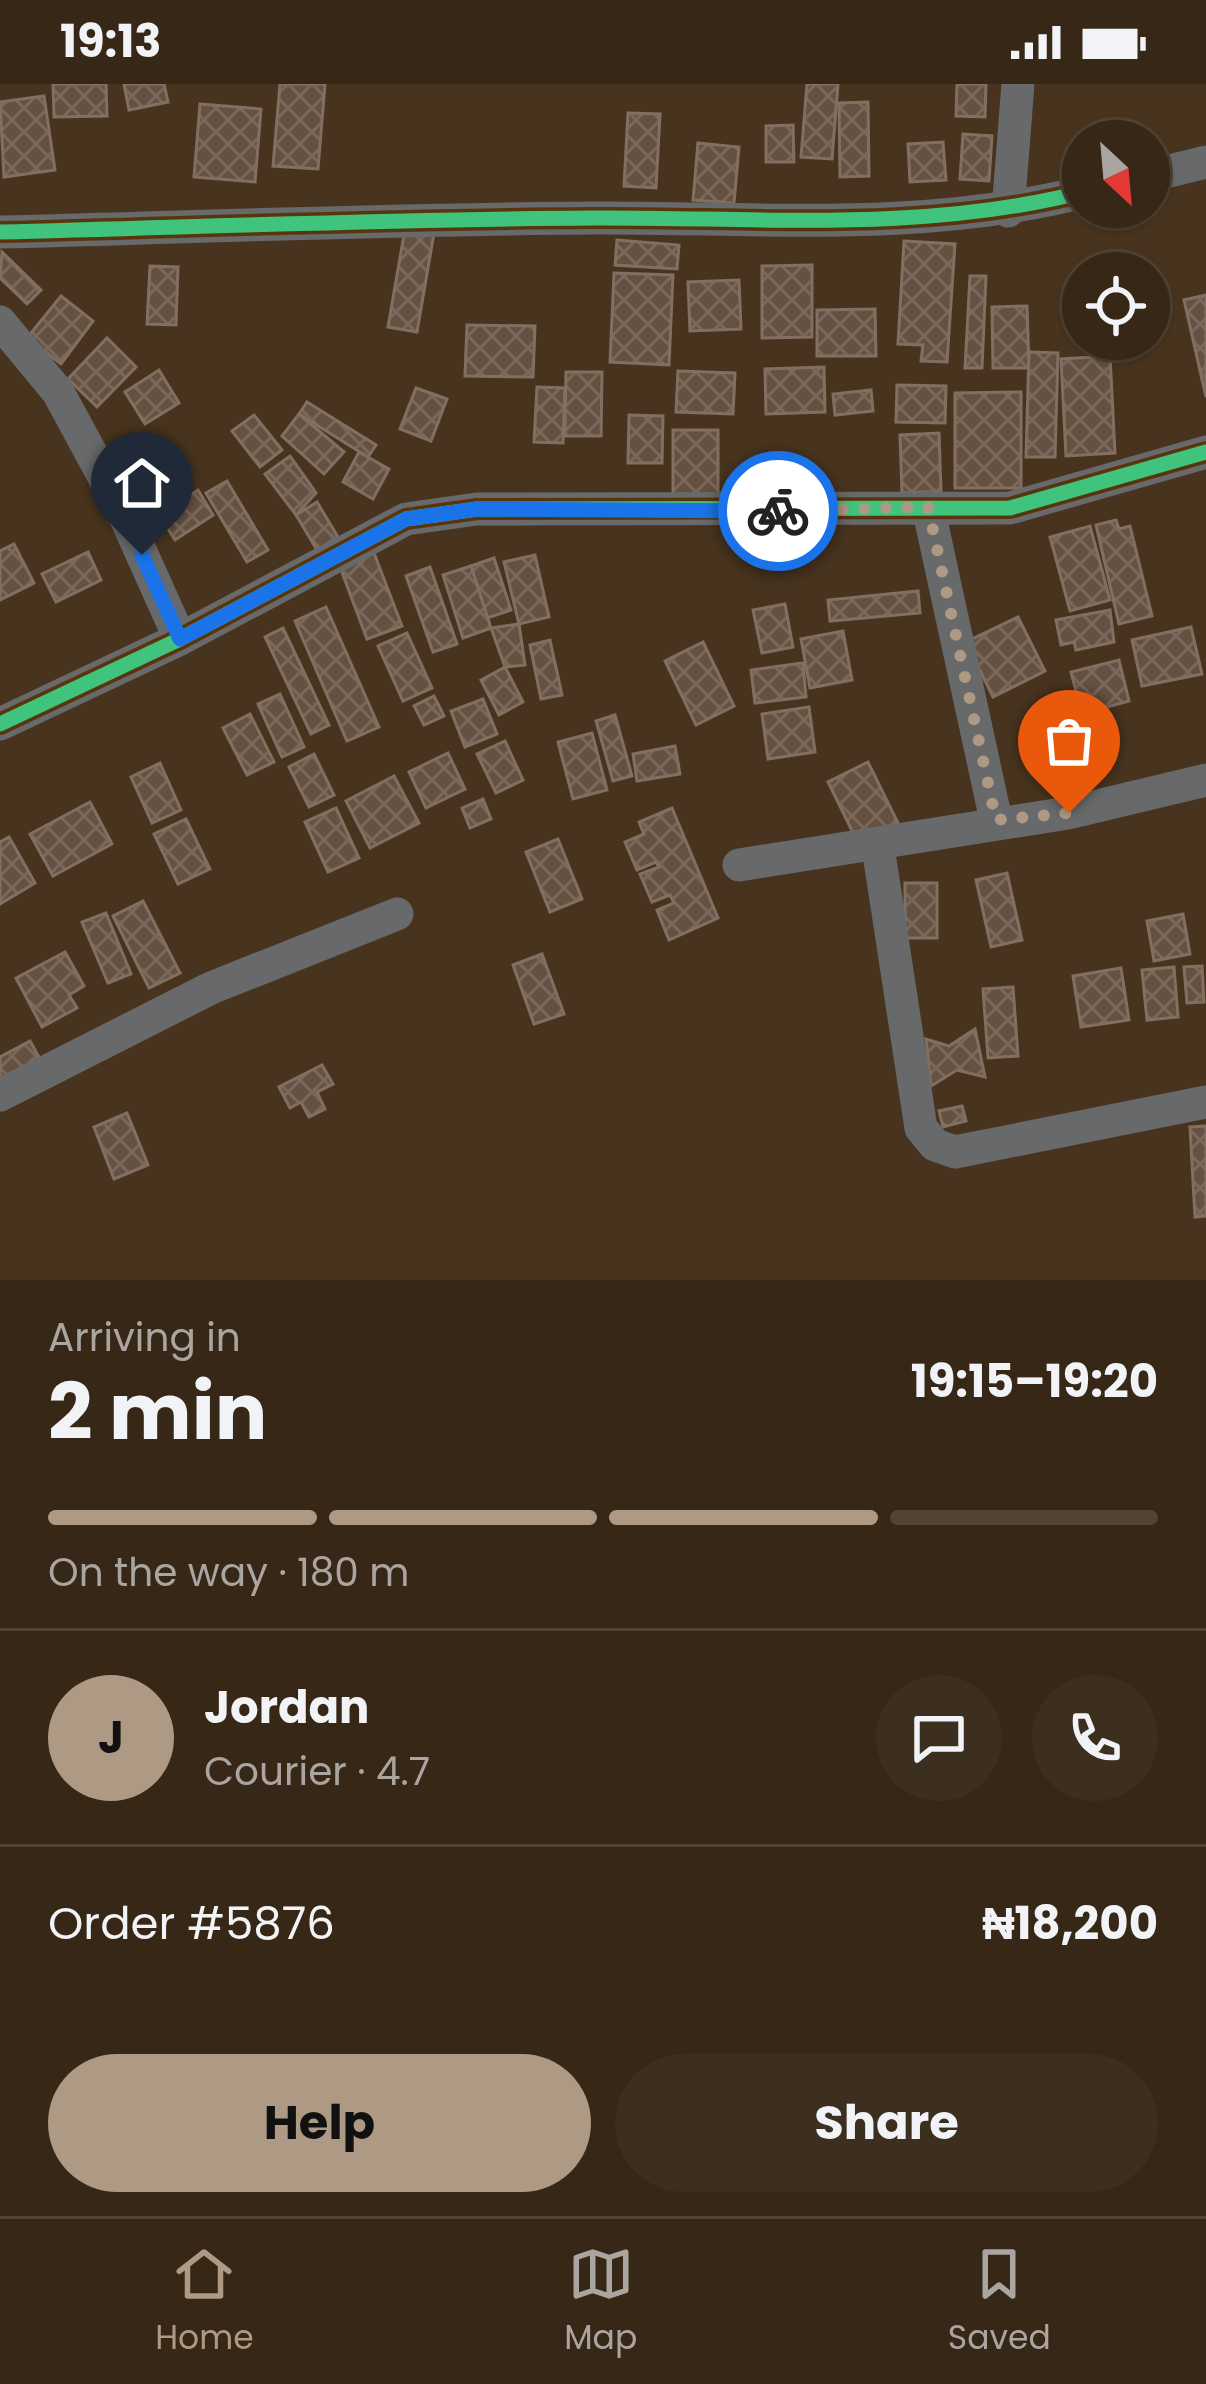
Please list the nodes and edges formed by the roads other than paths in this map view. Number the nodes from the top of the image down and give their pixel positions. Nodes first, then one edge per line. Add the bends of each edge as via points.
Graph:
1 (1018, 84) edge
2 (1206, 162) edge
3 (1170, 171) edge
4 (1062, 197) edge
5 (1009, 211) junction
6 (0, 232) edge
7 (0, 322) edge
8 (1206, 452) edge
9 (928, 507) junction
10 (180, 639) junction
11 (0, 724) edge
12 (1206, 780) edge
13 (996, 820) junction
14 (878, 847) junction
15 (739, 866) dead end
16 (397, 914) dead end
17 (0, 1095) edge
18 (1206, 1102) edge

1 - 5 street
2 - 3 street
4 - 5 street
5 - 6 street via 823,224 595,218
7 - 10 street via 58,392
8 - 9 street via 1010,508
9 - 10 street via 477,509 406,519
9 - 13 street
10 - 11 street
12 - 13 street via 1069,813
13 - 14 street
14 - 15 street
14 - 18 street via 921,1128 934,1145 955,1152
16 - 17 street via 211,988

